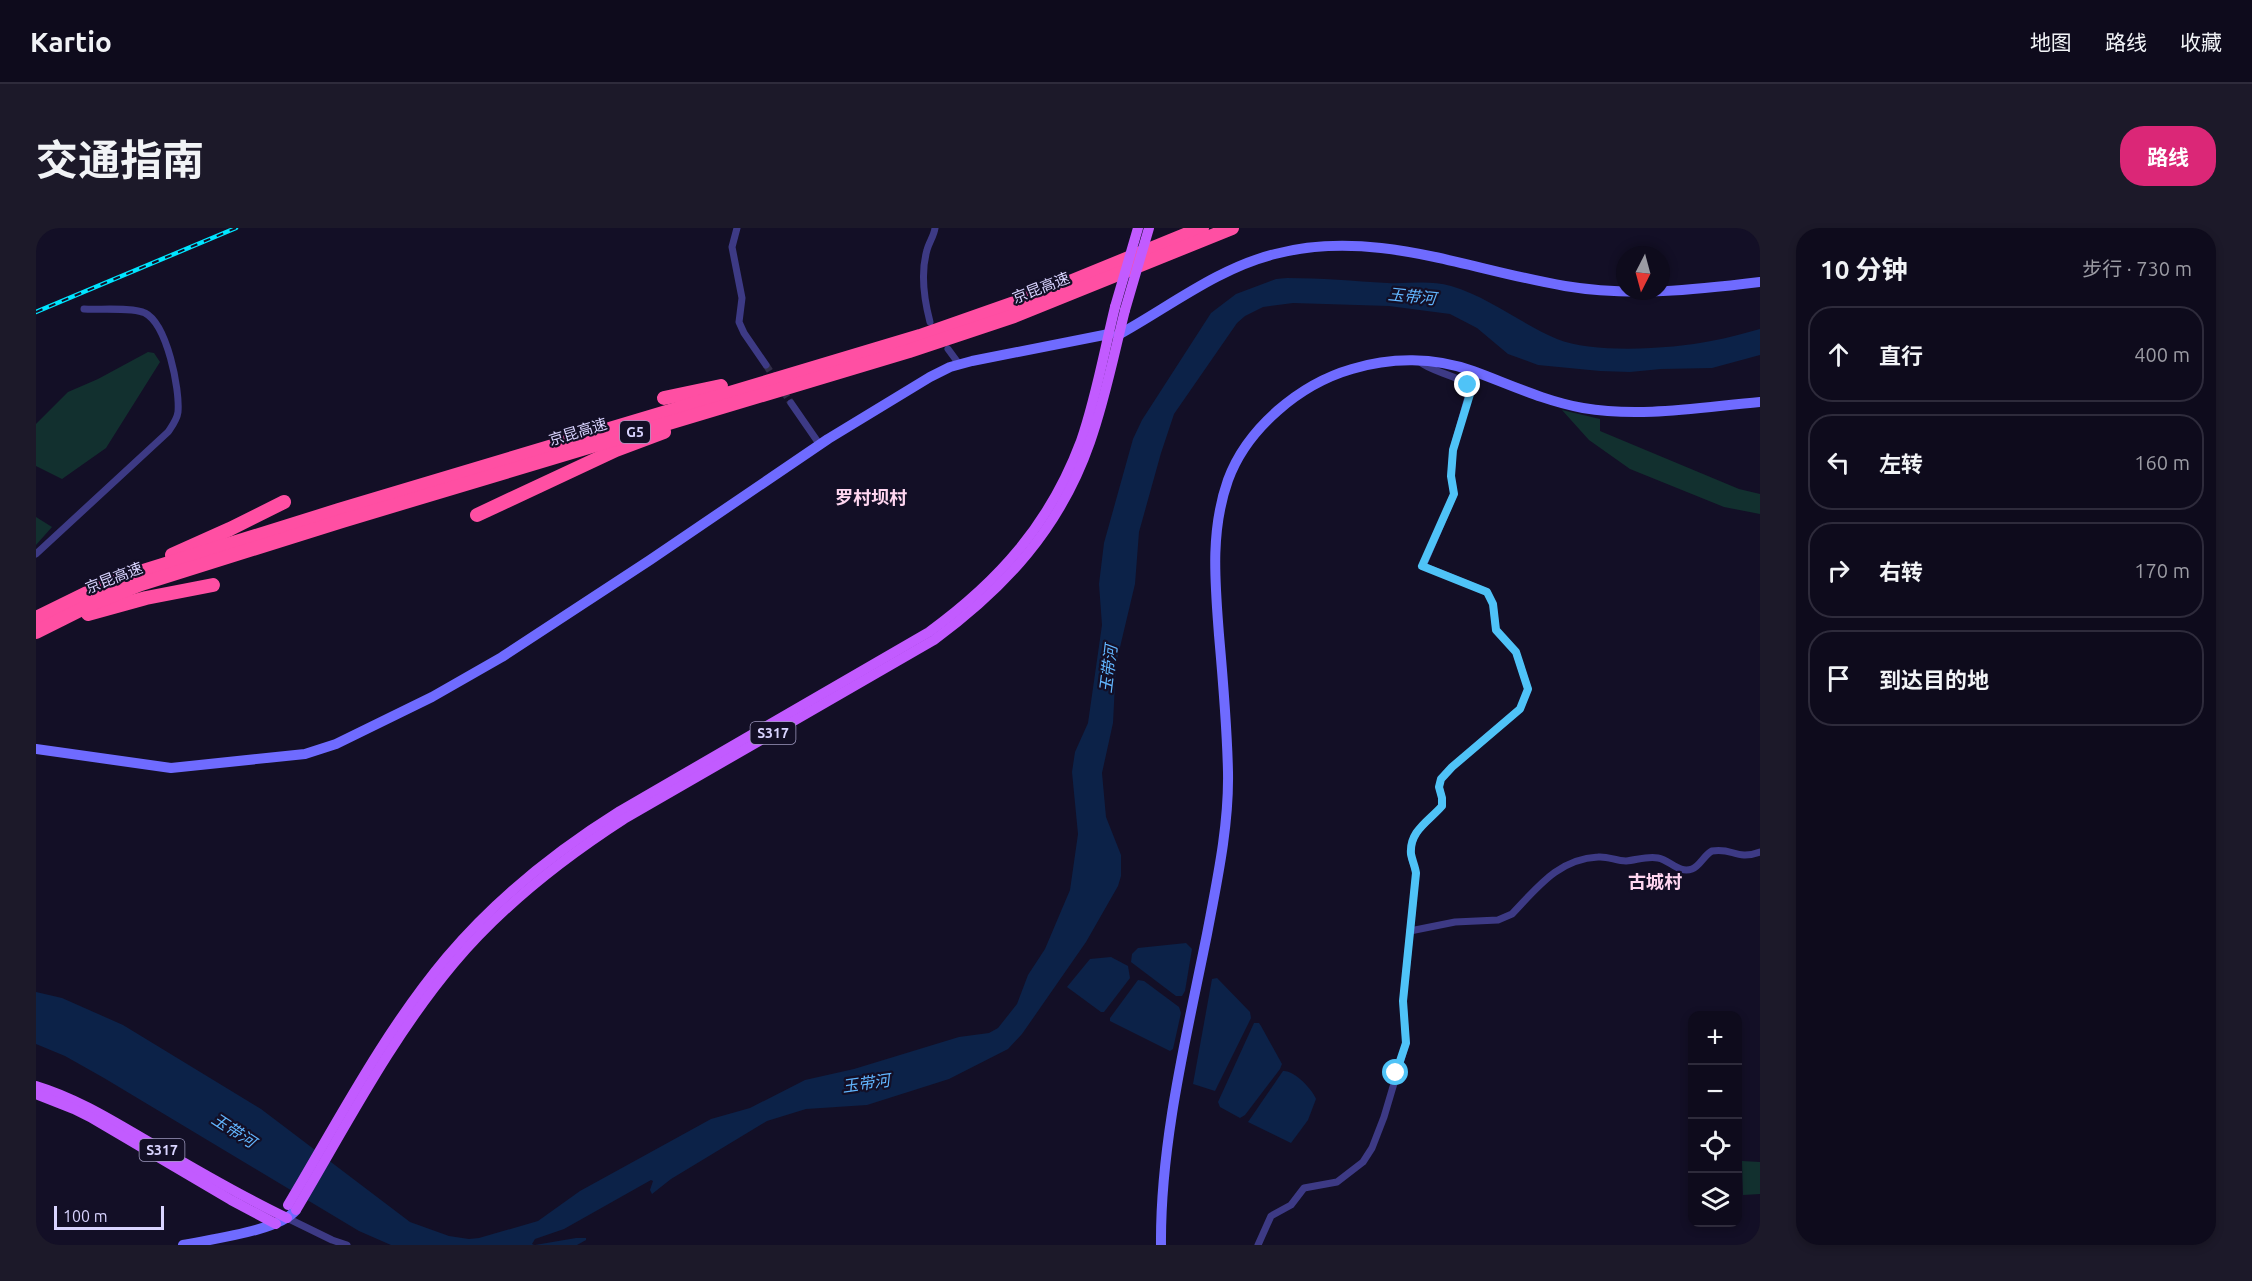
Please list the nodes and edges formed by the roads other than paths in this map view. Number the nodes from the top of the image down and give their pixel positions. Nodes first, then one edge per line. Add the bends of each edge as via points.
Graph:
1 (737, 228) edge
2 (935, 228) edge
3 (1138, 228) edge
4 (1149, 228) edge
5 (1202, 228) edge
6 (1232, 228) edge
7 (1760, 282) edge
8 (84, 309) dead end
9 (1120, 309) junction
10 (930, 322) dead end
11 (1114, 334) junction
12 (948, 349) dead end
13 (855, 355) junction
14 (1418, 360) junction
15 (959, 364) junction
16 (766, 365) tunnel mouth
17 (808, 380) junction
18 (664, 398) dead end
19 (1760, 402) edge
20 (791, 403) tunnel mouth
21 (819, 445) junction
22 (284, 502) dead end
23 (477, 516) dead end
24 (36, 554) edge
25 (131, 576) junction
26 (213, 585) dead end
27 (36, 618) edge
28 (36, 633) edge
29 (36, 749) edge
30 (1760, 852) edge
31 (1410, 931) junction
32 (36, 1086) edge
33 (36, 1094) edge
34 (292, 1208) joint
35 (282, 1219) junction
36 (183, 1245) edge
37 (347, 1245) edge
38 (1161, 1245) edge
39 (1258, 1245) edge

1 - 16 street via 732,247 742,298 739,322
2 - 10 street via 923,279
3 - 9 main road, S317, bridge
4 - 9 main road, S317, bridge
5 - 13 highway, 京昆高速 / G5 via 1039,295
6 - 17 highway, 京昆高速 / G5 via 1043,306
7 - 11 street via 1667,292 1601,290 1407,251 1321,246 1274,254 1238,267
8 - 24 street via 139,311 151,317 173,367 177,417 168,432
9 - 11 main road, S317
11 - 15 street
11 - 34 main road, S317 via 1070,468 1027,542 998,574 910,645 583,834 494,907 447,957 381,1049
12 - 15 street
13 - 18 highway
13 - 25 highway, 京昆高速 / G5
14 - 19 street via 1471,370 1548,399 1599,411
14 - 31 street via 1427,368 1466,383 1470,390 1453,450 1454,494 1422,566 1487,592 1493,604 1496,630 1516,652 1528,689 1520,709 1441,779 1442,806 1419,828 1411,843 1416,873
14 - 38 street via 1351,369 1300,393 1249,443 1224,492 1214,564 1228,801 1168,1144
15 - 21 street via 930,377
17 - 23 highway via 615,450
17 - 28 highway, 京昆高速 / G5 via 141,584
20 - 21 street
21 - 29 street via 502,657 432,697 331,746 305,754 171,768
22 - 25 highway
25 - 27 highway, 京昆高速 / G5
26 - 28 highway via 95,611
30 - 31 street via 1746,856 1726,850 1712,851 1688,870 1654,857 1624,861 1592,858 1554,871 1503,919 1455,922
31 - 39 street via 1403,1001 1406,1043 1372,1148 1344,1178 1329,1185 1304,1188 1291,1205 1273,1213
32 - 35 main road, S317 via 86,1106
33 - 35 main road, S317 via 82,1113 231,1200
34 - 35 street
35 - 36 street
35 - 37 street

